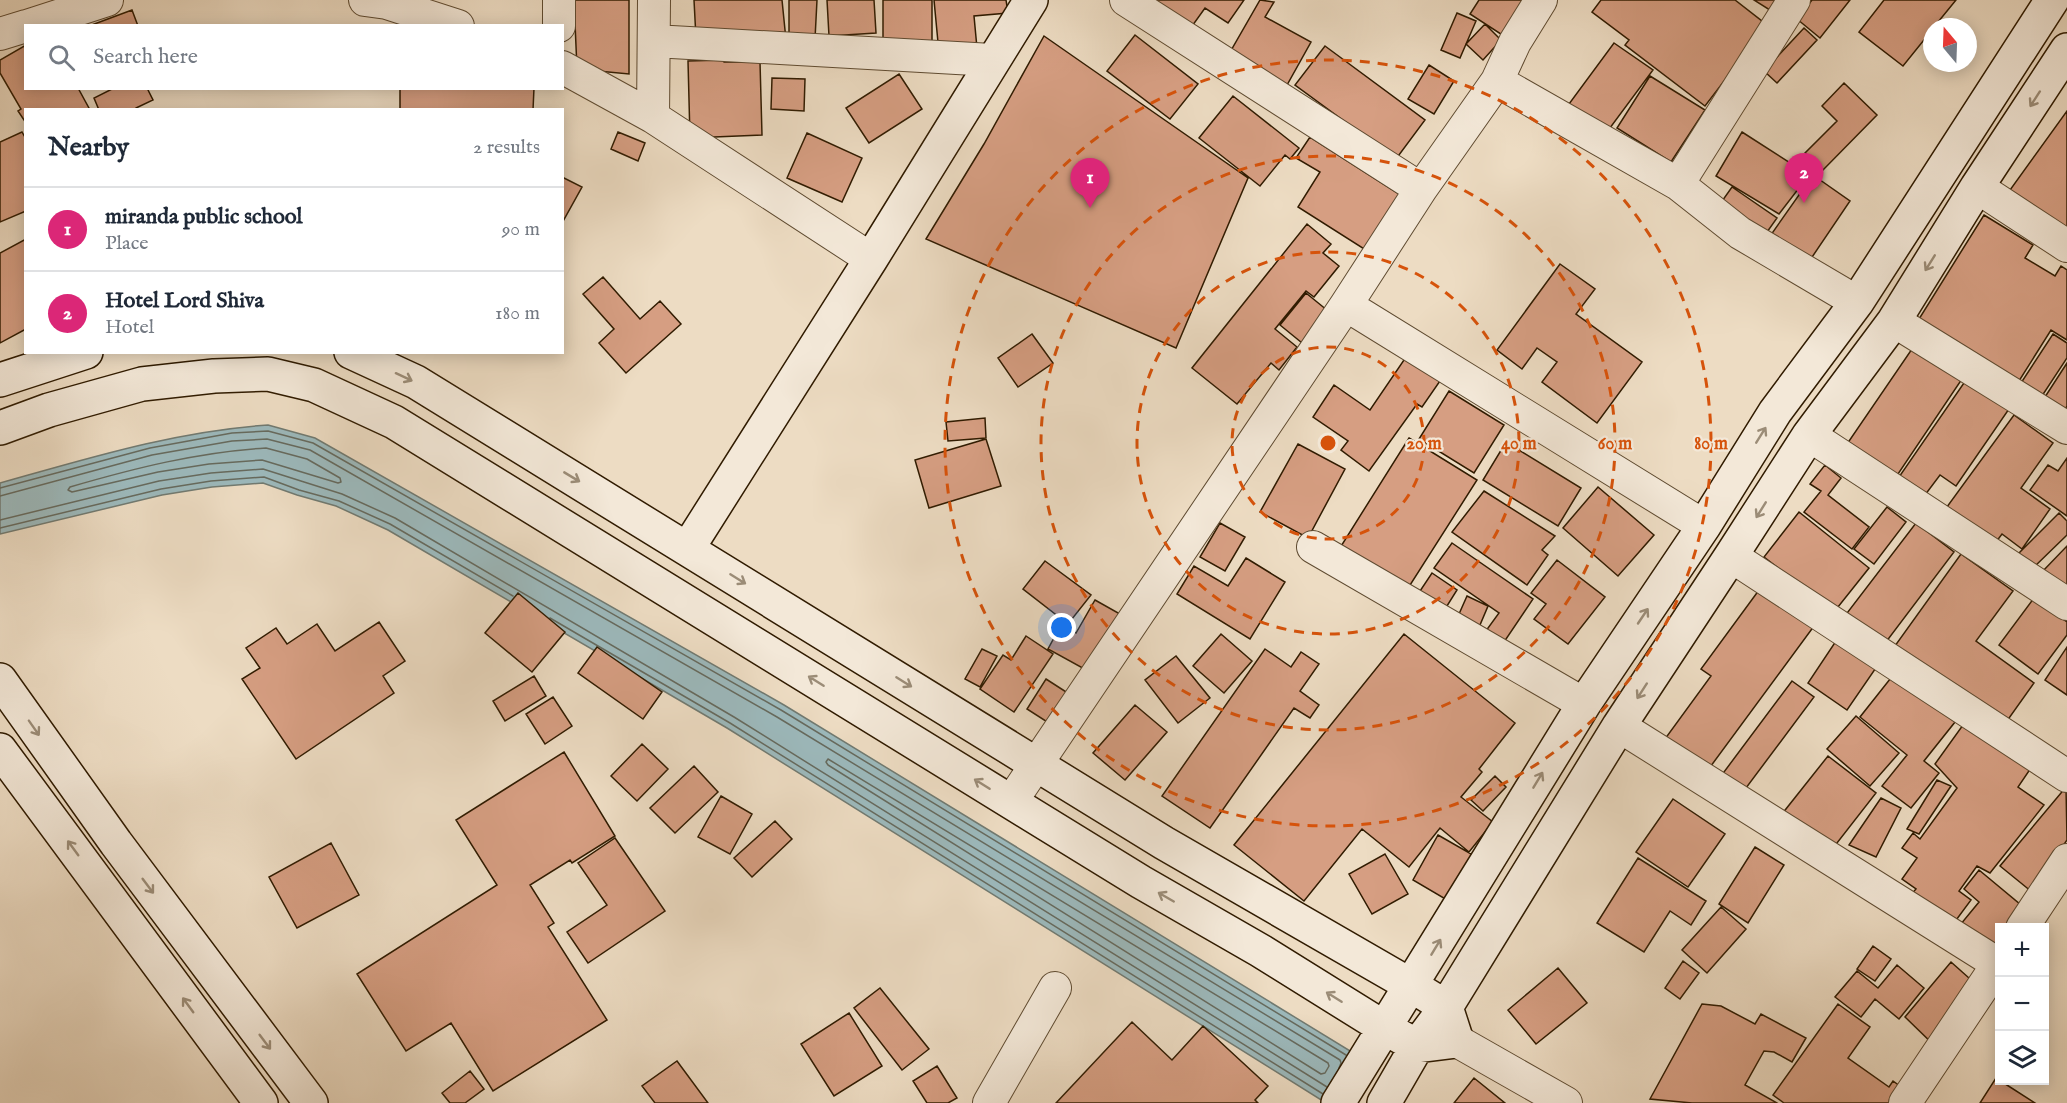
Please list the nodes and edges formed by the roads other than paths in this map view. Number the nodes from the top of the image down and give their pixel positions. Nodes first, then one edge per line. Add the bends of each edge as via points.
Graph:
1 (107, 0) edge
2 (365, 0) edge
3 (463, 0) edge
4 (559, 0) edge
5 (654, 0) edge
6 (1031, 0) edge
7 (1126, 0) edge
8 (1541, 0) edge
9 (1794, 0) edge
10 (2052, 0) edge
11 (62, 7) edge
12 (30, 24) edge
13 (452, 24) edge
14 (463, 24) edge
15 (559, 24) edge
16 (24, 27) edge
17 (0, 34) edge
18 (654, 41) junction
19 (2067, 50) edge
20 (992, 60) junction
21 (564, 68) edge
22 (1497, 81) junction
23 (654, 117) junction
24 (1678, 184) junction
25 (1977, 187) junction
26 (1421, 189) junction
27 (2067, 246) edge
28 (871, 259) junction
29 (1857, 302) junction
30 (1346, 305) junction
31 (1894, 321) junction
32 (80, 354) edge
33 (355, 354) edge
34 (0, 380) edge
35 (0, 428) edge
36 (2067, 428) edge
37 (1809, 435) junction
38 (1704, 526) junction
39 (1313, 547) dead end
40 (688, 548) junction
41 (1731, 556) junction
42 (2067, 604) edge
43 (0, 680) edge
44 (1584, 705) junction
45 (1619, 726) junction
46 (0, 750) edge
47 (1035, 764) junction
48 (2067, 776) edge
49 (1011, 802) junction
50 (2067, 860) edge
51 (2025, 923) edge
52 (1995, 960) edge
53 (1995, 968) edge
54 (1412, 986) junction
55 (1055, 988) dead end
56 (1446, 1007) junction
57 (1383, 1028) junction
58 (1457, 1041) junction
59 (1418, 1046) junction
60 (1914, 1100) edge
61 (261, 1103) edge
62 (311, 1103) edge
63 (989, 1103) edge
64 (1338, 1103) edge
65 (1384, 1103) edge
66 (1566, 1103) edge

1 - 11 street
2 - 13 street
3 - 14 street
4 - 15 street
5 - 18 street
6 - 20 street
7 - 26 street
8 - 22 street
9 - 24 street
10 - 29 street
11 - 12 street
16 - 17 street
18 - 20 street
18 - 23 street
19 -> 25 street
20 - 28 street
21 - 23 street
22 - 24 street
22 - 26 street
23 - 28 street
24 - 29 street via 1740,233
25 - 27 street
25 -> 31 street
26 - 30 street
28 - 40 street
38 -> 29 street via 1775,412
30 - 38 street
30 - 47 street
31 - 36 street
31 - 37 street
32 - 34 street
33 -> 40 street via 416,382
49 -> 35 street via 394,422 314,385 268,374 142,384
37 -> 41 street
37 - 42 street
44 -> 38 street
39 - 44 street
40 -> 47 street
41 -> 45 street
41 - 48 street
43 -> 62 street via 116,843
54 -> 44 street
45 - 52 street
45 - 56 street
61 -> 46 street
47 - 49 street
47 - 54 street
57 -> 49 street
50 - 51 street
53 - 60 street
54 - 56 street
54 - 57 street
55 - 63 street
56 - 58 street
56 - 59 street
57 - 59 street
57 - 64 street
58 - 59 street
58 - 66 street
59 - 65 street

